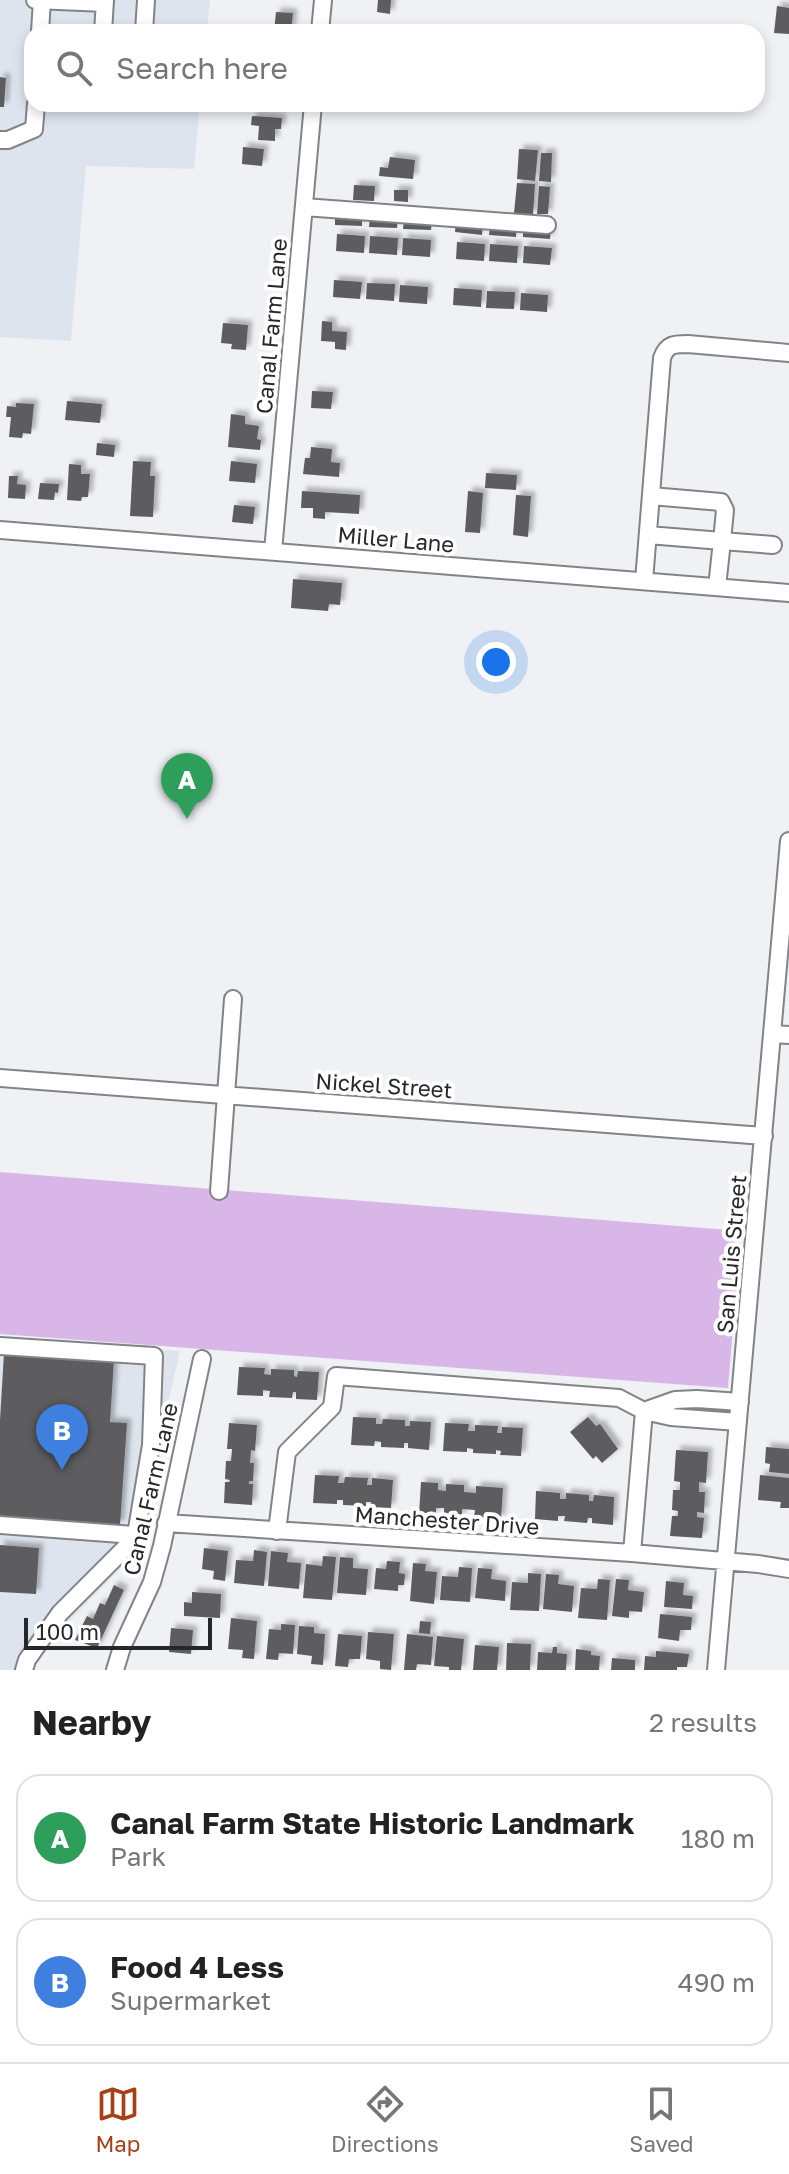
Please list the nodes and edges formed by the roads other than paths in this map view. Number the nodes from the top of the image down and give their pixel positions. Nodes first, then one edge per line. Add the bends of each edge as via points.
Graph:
1 (35, 0) edge
2 (42, 0) edge
3 (146, 0) edge
4 (323, 0) edge
5 (105, 1) edge
6 (40, 24) edge
7 (104, 24) edge
8 (144, 24) edge
9 (321, 24) edge
10 (35, 112) edge
11 (312, 112) edge
12 (0, 140) edge
13 (304, 207) junction
14 (547, 225) dead end
15 (789, 353) edge
16 (651, 496) junction
17 (0, 530) edge
18 (648, 535) junction
19 (722, 541) junction
20 (773, 545) dead end
21 (273, 551) junction
22 (644, 581) junction
23 (717, 587) junction
24 (789, 593) edge
25 (789, 841) edge
26 (233, 999) dead end
27 (781, 1034) edge
28 (0, 1078) edge
29 (227, 1095) junction
30 (764, 1136) junction
31 (219, 1191) dead end
32 (0, 1346) edge
33 (202, 1359) dead end
34 (740, 1402) junction
35 (644, 1411) junction
36 (738, 1422) junction
37 (166, 1523) junction
38 (0, 1525) edge
39 (277, 1531) junction
40 (134, 1535) junction
41 (632, 1553) junction
42 (726, 1561) junction
43 (789, 1569) edge
44 (24, 1670) edge
45 (115, 1670) edge
46 (716, 1670) edge

1 - 2 street
2 - 5 street
2 - 6 street
3 - 8 street
4 - 9 street
5 - 7 street
10 - 12 street via 34,129
11 - 13 street, Canal Farm Lane
13 - 14 street
13 - 21 street, Canal Farm Lane
15 - 16 street via 688,344 672,344 665,350
16 - 18 street
16 - 19 street via 721,502
17 - 21 street, Miller Lane
18 - 19 street
18 - 22 street
19 - 20 street
19 - 23 street
21 - 22 street, Miller Lane
22 - 23 street, Miller Lane
23 - 24 street, Miller Lane
25 - 27 street, San Luis Street
26 - 29 street
27 - 30 street, San Luis Street
28 - 29 street, Nickel Street
29 - 30 street, Nickel Street
29 - 31 street
30 - 34 street, San Luis Street
32 - 40 street via 154,1356 151,1445
33 - 37 street, Canal Farm Lane
34 - 35 street via 675,1400
34 - 36 street, San Luis Street
35 - 36 street
35 - 39 street via 619,1398 336,1376 332,1407 287,1452
35 - 41 street
36 - 42 street, San Luis Street
37 - 39 street, Manchester Drive
37 - 45 street, Canal Farm Lane via 152,1582
38 - 40 street
39 - 41 street, Manchester Drive
40 - 44 street via 60,1613
41 - 42 street, Manchester Drive
42 - 43 street, Manchester Drive
42 - 46 street, San Luis Street

